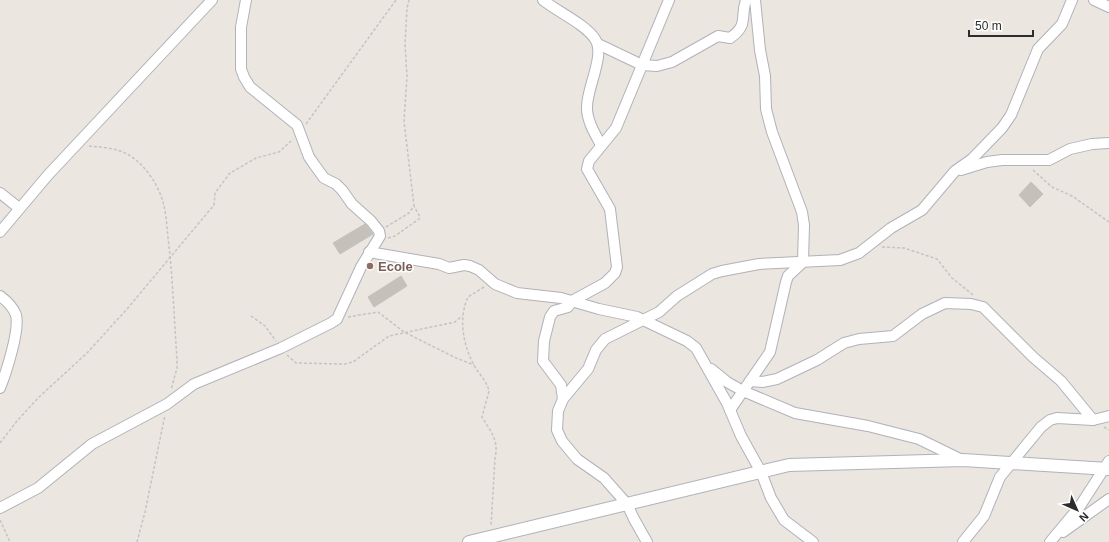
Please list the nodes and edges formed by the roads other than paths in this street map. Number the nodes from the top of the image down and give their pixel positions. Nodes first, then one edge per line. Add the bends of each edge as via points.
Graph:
1 (212, 0) edge
2 (246, 0) edge
3 (543, 0) edge
4 (669, 0) edge
5 (746, 0) edge
6 (755, 0) edge
7 (1072, 0) edge
8 (1094, 0) edge
9 (1109, 7) edge
10 (598, 44) junction
11 (642, 65) junction
12 (1109, 143) edge
13 (601, 145) junction
14 (955, 171) junction
15 (0, 193) edge
16 (19, 208) junction
17 (0, 232) edge
18 (369, 252) junction
19 (803, 262) junction
20 (0, 296) edge
21 (572, 301) junction
22 (645, 320) junction
23 (707, 365) junction
24 (750, 381) junction
25 (0, 388) edge
26 (743, 391) junction
27 (563, 399) junction
28 (730, 410) junction
29 (1109, 416) edge
30 (1093, 420) junction
31 (963, 460) junction
32 (1011, 463) junction
33 (1107, 466) edge
34 (761, 472) junction
35 (1109, 499) edge
36 (628, 504) junction
37 (0, 508) edge
38 (1053, 539) edge
39 (488, 540) edge
40 (469, 542) edge
41 (647, 542) edge
42 (813, 542) edge
43 (963, 542) edge

1 - 16 street
2 - 18 street via 241,27 241,69 244,77 250,87 297,124 309,157 324,178 336,184 380,233
3 - 10 street via 581,26
4 - 11 street
5 - 11 street via 743,25 730,38 718,36 672,62 657,66
6 - 19 street via 765,76 766,109 802,212
7 - 14 street via 1062,24 1038,49 1011,115 972,159
8 - 9 street
10 - 11 street
10 - 13 street via 598,59 589,87 587,106 588,115
11 - 13 street via 616,128
12 - 14 street via 1070,149 1049,160 987,162
13 - 21 street via 589,161 587,169 610,209 617,267 605,284
14 - 19 street via 922,210 891,228 859,253 840,260
15 - 16 street
16 - 17 street
18 - 21 street via 449,268 470,266 479,270 495,284 517,293
18 - 37 street via 336,319 331,323 281,348 194,384 167,404 92,444 38,488
19 - 22 street via 759,264 712,274
19 - 24 street via 788,276 770,352
20 - 25 street via 10,304 16,319 10,355
21 - 22 street
21 - 27 street via 568,307 554,311 544,341 543,361 562,385
22 - 23 street via 687,341 696,348
22 - 27 street via 600,344 588,368
23 - 26 street via 727,382
23 - 28 street
24 - 26 street
24 - 30 street via 777,379 817,360 844,343 893,336 922,314 945,303 971,304 983,307 1032,357 1061,381
26 - 28 street
26 - 31 street via 795,413 868,426 919,439
27 - 36 street via 556,423 562,441 577,460 604,478
28 - 34 street
29 - 30 street
30 - 32 street via 1050,420
31 - 32 street
31 - 34 street via 789,466
32 - 33 street
32 - 43 street via 996,483 984,516
33 - 38 street via 1080,506
34 - 36 street
34 - 42 street via 771,498 784,520
35 - 38 street
36 - 39 street
36 - 41 street
39 - 40 street

